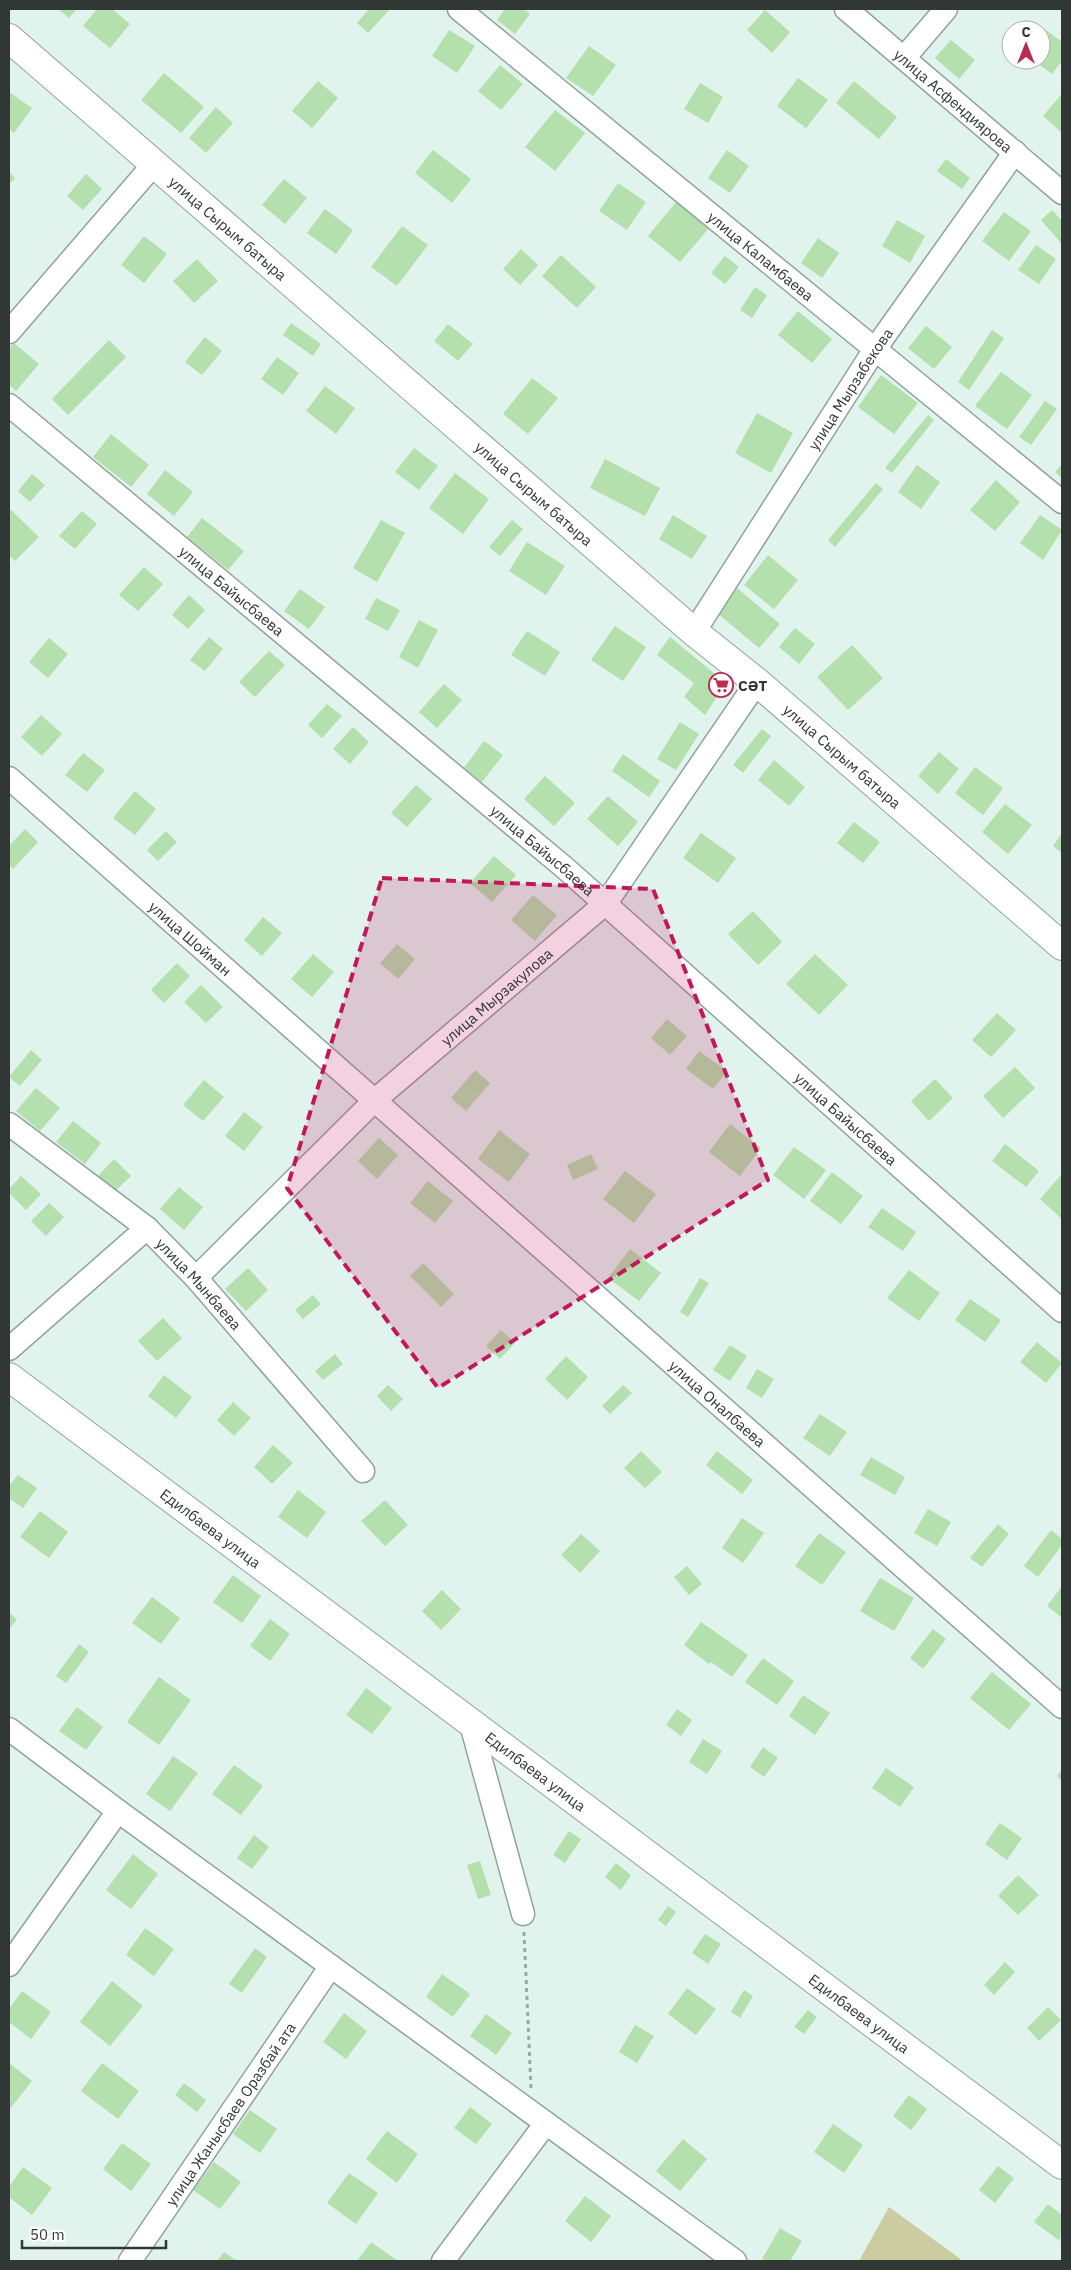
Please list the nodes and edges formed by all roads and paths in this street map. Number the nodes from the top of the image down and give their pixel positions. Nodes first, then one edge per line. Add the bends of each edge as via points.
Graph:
1 (459, 9) edge
2 (846, 9) edge
3 (946, 9) edge
4 (9, 38) edge
5 (904, 58) junction
6 (1015, 152) junction
7 (154, 164) junction
8 (1062, 193) edge
9 (9, 332) edge
10 (875, 349) junction
11 (9, 405) edge
12 (1062, 502) edge
13 (694, 632) junction
14 (756, 682) junction
15 (9, 778) edge
16 (606, 904) junction
17 (1062, 946) edge
18 (374, 1100) junction
19 (9, 1124) edge
20 (147, 1228) junction
21 (196, 1278) junction
22 (1062, 1311) edge
23 (9, 1350) edge
24 (9, 1377) edge
25 (363, 1471) dead end
26 (1062, 1707) edge
27 (471, 1724) junction
28 (9, 1729) edge
29 (118, 1811) junction
30 (523, 1914) joint
31 (9, 1965) edge
32 (331, 1966) junction
33 (539, 2118) junction
34 (1062, 2165) edge
35 (130, 2261) edge
36 (443, 2261) edge
37 (736, 2261) edge

1 - 10 street, улица Каламбаева
2 - 5 street, улица Асфендиярова
3 - 5 street
4 - 7 street, улица Сырым батыра
5 - 6 street, улица Асфендиярова
6 - 8 street, улица Асфендиярова
6 - 10 street, улица Мырзабекова
7 - 9 street
7 - 13 street, улица Сырым батыра
10 - 12 street, улица Каламбаева
10 - 13 street, улица Мырзабекова
11 - 16 street, улица Байысбаева
13 - 14 street, улица Сырым батыра
14 - 16 street, улица Мырзакулова
14 - 17 street, улица Сырым батыра
15 - 18 street, улица Шойман
16 - 18 street, улица Мырзакулова
16 - 22 street, улица Байысбаева
18 - 21 street, улица Мырзакулова
18 - 26 street, улица Оналбаева
19 - 20 street, улица Мынбаева
20 - 21 street, улица Мынбаева
20 - 23 street
21 - 25 street, улица Мынбаева
24 - 27 street, Едилбаева улица
27 - 30 street
27 - 34 street, Едилбаева улица
28 - 29 street
29 - 31 street
29 - 32 street
30 - 33 path
32 - 33 street
32 - 35 street, улица Жанысбаев Оразбай ата
33 - 36 street
33 - 37 street

